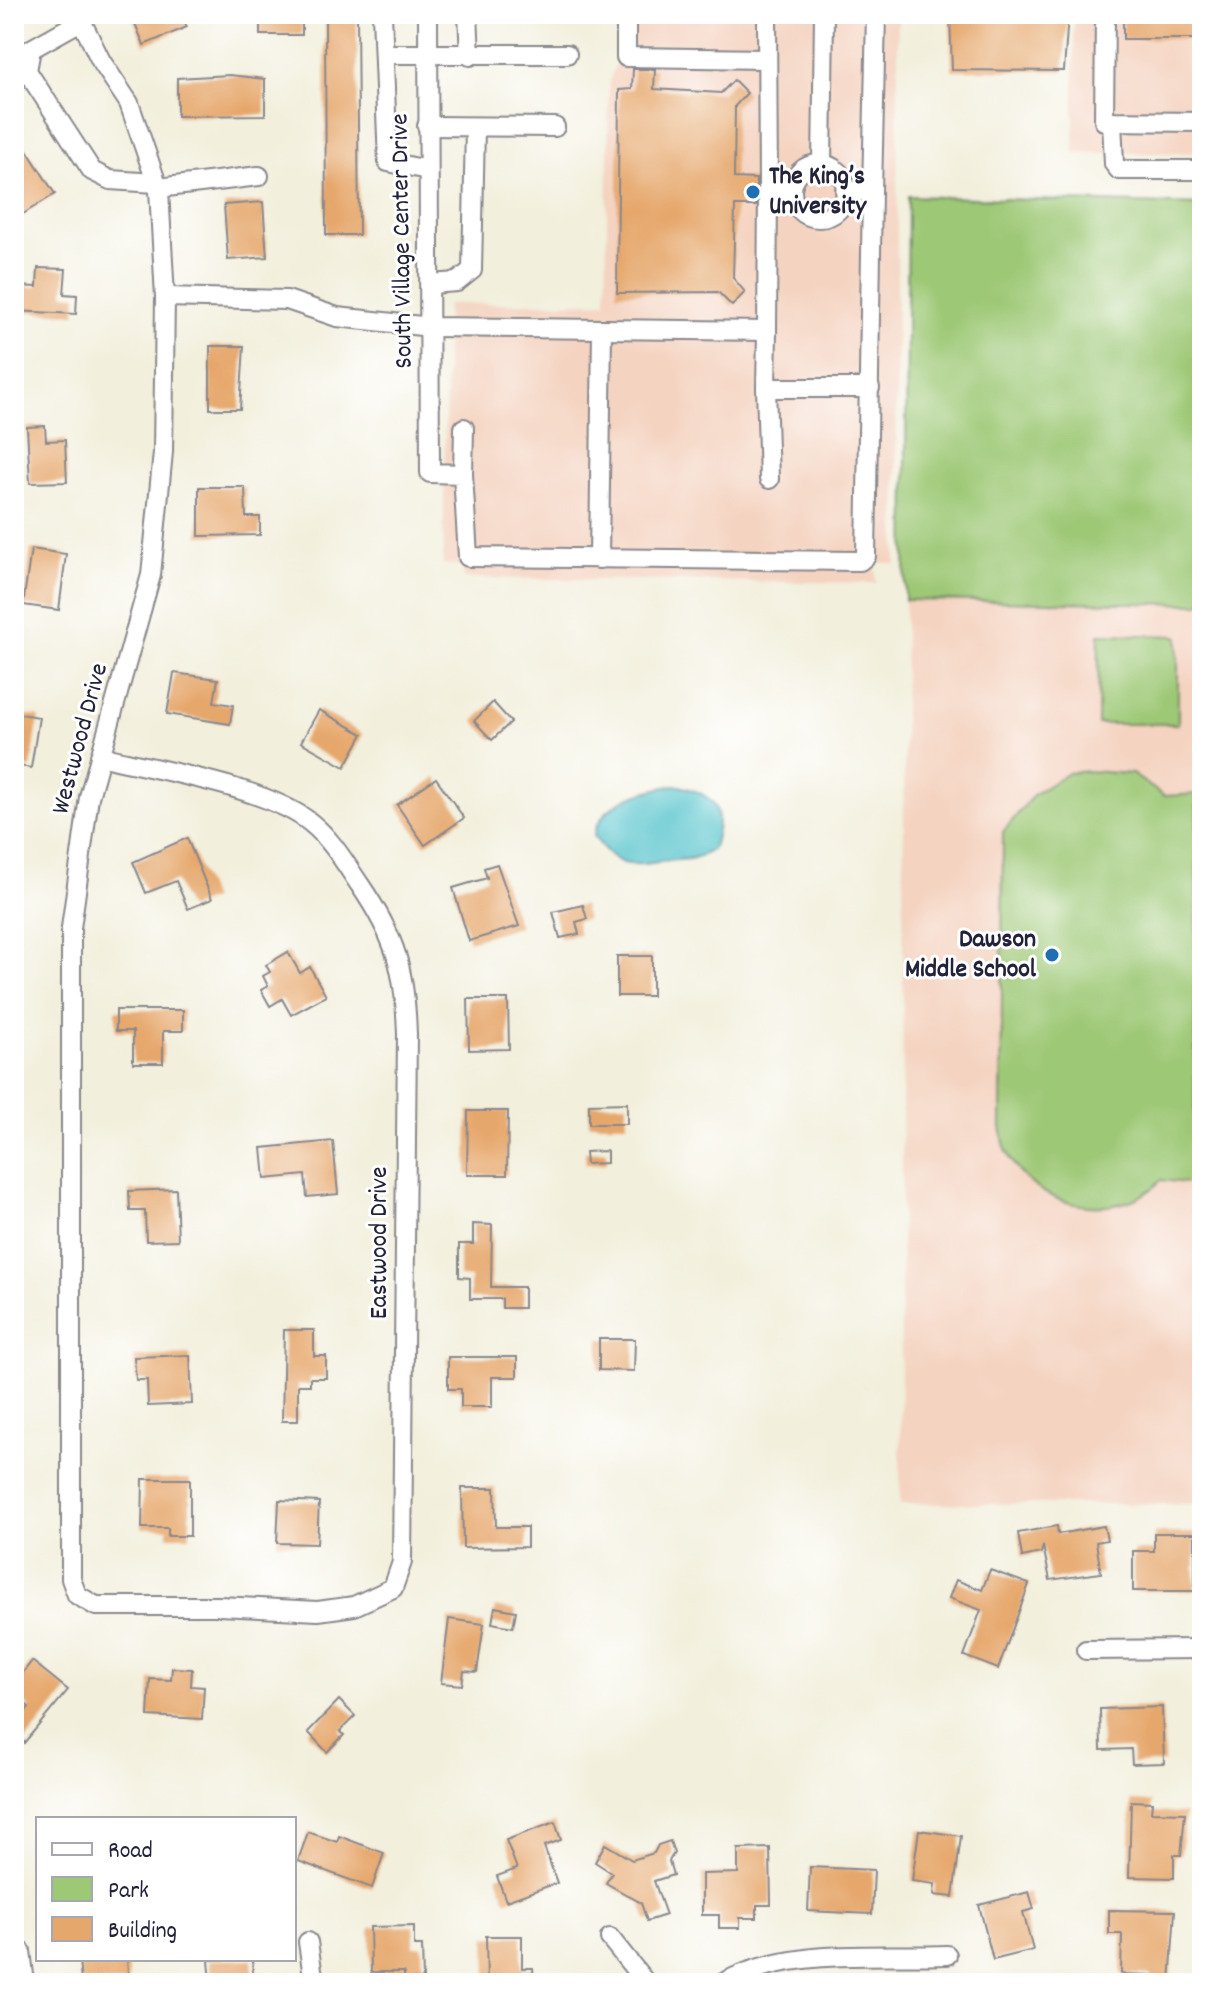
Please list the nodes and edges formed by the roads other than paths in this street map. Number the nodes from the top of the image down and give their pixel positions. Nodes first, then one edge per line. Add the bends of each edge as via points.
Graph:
1 (382, 14) edge
2 (428, 14) edge
3 (468, 14) edge
4 (626, 14) edge
5 (767, 14) edge
6 (824, 14) edge
7 (876, 14) edge
8 (1105, 14) edge
9 (79, 18) edge
10 (428, 53) junction
11 (384, 54) junction
12 (567, 54) dead end
13 (470, 56) junction
14 (767, 59) junction
15 (1112, 121) junction
16 (1202, 122) edge
17 (427, 126) junction
18 (555, 127) dead end
19 (475, 128) junction
20 (822, 165) junction
21 (428, 170) junction
22 (1202, 170) edge
23 (259, 176) dead end
24 (157, 185) junction
25 (792, 189) junction
26 (768, 190) junction
27 (845, 191) junction
28 (872, 192) junction
29 (431, 284) junction
30 (165, 297) junction
31 (431, 327) junction
32 (602, 330) junction
33 (767, 331) junction
34 (766, 388) junction
35 (870, 388) junction
36 (464, 428) dead end
37 (463, 474) junction
38 (769, 479) dead end
39 (599, 559) junction
40 (100, 756) junction
41 (77, 1595) joint
42 (1202, 1649) edge
43 (1086, 1650) dead end
44 (610, 1938) dead end
45 (308, 1942) dead end
46 (21, 1951) dead end
47 (947, 1955) dead end
48 (25, 1983) edge
49 (314, 1983) edge
50 (646, 1983) edge
51 (723, 1983) edge

1 - 11 street
2 - 10 street, South Village Center Drive
3 - 13 street
4 - 14 street via 626,57
5 - 14 street
6 - 20 street
7 - 28 street
8 - 15 street via 1104,121
9 - 24 street, Westwood Drive via 129,103
9 - 24 street via 31,49 27,71 92,171 110,180
10 - 11 street
10 - 13 street
10 - 17 street, South Village Center Drive
11 - 21 street via 388,162
12 - 13 street
14 - 26 street
15 - 16 street
15 - 22 street via 1114,164 1119,170
17 - 19 street
17 - 21 street, South Village Center Drive
18 - 19 street
19 - 29 street via 472,270 457,282
20 - 25 street via 805,168
20 - 27 street via 838,172
21 - 29 street, South Village Center Drive
23 - 24 street
24 - 30 street, Westwood Drive
25 - 26 street
25 - 27 street via 796,206 819,218 835,212
26 - 33 street
27 - 28 street
28 - 35 street
29 - 31 street, South Village Center Drive
30 - 31 street via 287,300 337,317
30 - 40 street, Westwood Drive via 163,452 151,575
31 - 32 street
31 - 37 street, South Village Center Drive via 430,473
32 - 33 street
32 - 39 street
33 - 34 street
34 - 35 street
34 - 38 street
35 - 39 street via 868,550 860,561
36 - 37 street
37 - 39 street via 468,557
40 - 41 street, Westwood Drive via 83,830 71,928 69,1562
40 - 41 street, Eastwood Drive via 228,788 309,821 329,839 384,920 406,985 406,1442 402,1562 393,1588 378,1597 318,1611 96,1606
42 - 43 street
44 - 50 street
45 - 49 street
46 - 48 street
47 - 51 street via 813,1959 766,1966

